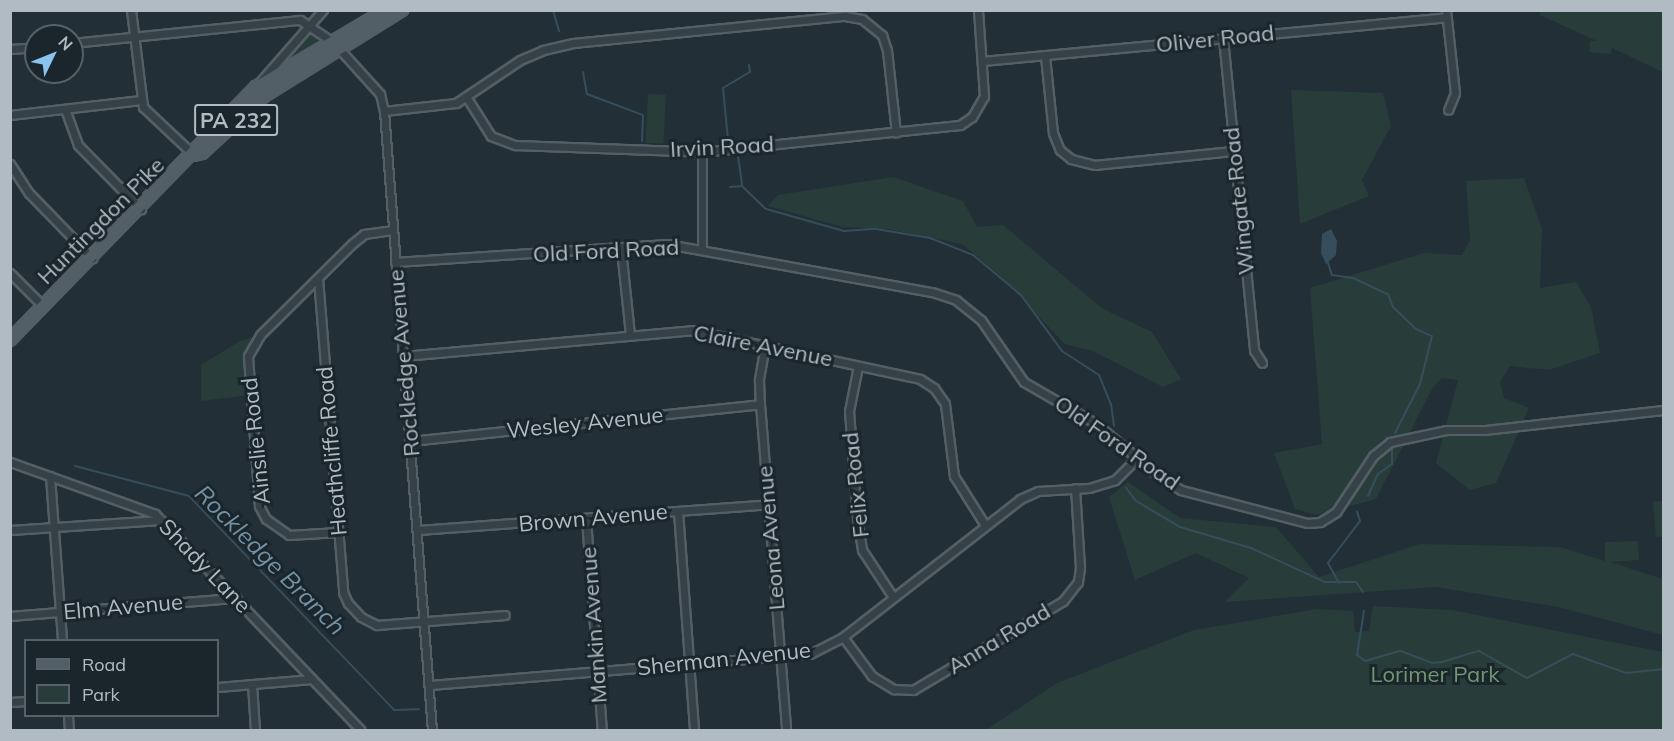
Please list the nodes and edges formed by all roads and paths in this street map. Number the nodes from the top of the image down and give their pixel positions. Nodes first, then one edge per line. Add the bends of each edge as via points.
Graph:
1 (131, 10) edge
2 (323, 10) edge
3 (387, 10) edge
4 (402, 10) edge
5 (978, 10) edge
6 (1446, 14) edge
7 (311, 25) junction
8 (134, 37) junction
9 (1223, 38) junction
10 (84, 42) edge
11 (336, 45) junction
12 (1045, 56) junction
13 (983, 61) junction
14 (256, 87) junction
15 (467, 98) junction
16 (141, 100) junction
17 (65, 109) junction
18 (1448, 110) dead end
19 (384, 111) junction
20 (10, 115) edge
21 (896, 133) junction
22 (1234, 151) junction
23 (702, 152) junction
24 (194, 155) junction
25 (10, 164) edge
26 (141, 209) junction
27 (392, 230) junction
28 (621, 249) junction
29 (702, 249) junction
30 (92, 258) junction
31 (395, 262) junction
32 (10, 273) edge
33 (318, 278) junction
34 (43, 306) junction
35 (630, 334) junction
36 (10, 340) edge
37 (765, 345) junction
38 (403, 356) junction
39 (1263, 363) dead end
40 (858, 366) junction
41 (760, 405) junction
42 (1664, 410) edge
43 (410, 441) junction
44 (1136, 459) junction
45 (10, 462) edge
46 (50, 476) junction
47 (1075, 488) junction
48 (768, 504) junction
49 (678, 511) junction
50 (586, 519) junction
51 (162, 520) junction
52 (985, 525) junction
53 (54, 527) junction
54 (10, 530) edge
55 (418, 530) junction
56 (338, 532) junction
57 (893, 597) junction
58 (236, 598) junction
59 (60, 613) junction
60 (505, 615) dead end
61 (10, 616) edge
62 (424, 622) junction
63 (843, 637) junction
64 (62, 639) edge
65 (781, 657) junction
66 (688, 664) junction
67 (597, 671) junction
68 (312, 679) junction
69 (252, 684) junction
70 (430, 685) junction
71 (219, 687) edge
72 (255, 730) edge
73 (361, 730) edge
74 (432, 730) edge
75 (602, 730) edge
76 (694, 730) edge
77 (786, 730) edge

1 - 8 street
2 - 7 street
3 - 11 main road, Huntingdon Pike / PA 232
4 - 11 main road, Huntingdon Pike / PA 232
5 - 13 street
6 - 9 street, Oliver Road
6 - 18 street via 1455,93
7 - 8 street via 300,20 282,20
7 - 11 street, Rockledge Avenue
7 - 14 street
8 - 10 street
8 - 16 street
9 - 12 street, Oliver Road
9 - 22 street, Wingate Road
11 - 14 main road, Huntingdon Pike / PA 232
11 - 19 street, Rockledge Avenue via 375,87
11 - 24 main road, Huntingdon Pike / PA 232 via 264,96 202,153
12 - 13 street, Oliver Road
12 - 22 street via 1053,133 1060,150 1071,159 1095,165
13 - 21 street, Irvin Road via 984,96 972,117 960,125
14 - 24 main road, Huntingdon Pike / PA 232 via 197,147
15 - 19 street via 439,106
15 - 21 street via 520,60 543,50 845,16 862,19 882,35
15 - 23 street, Irvin Road via 482,126 502,142
16 - 17 street
16 - 24 street via 142,107
17 - 20 street
17 - 26 street via 78,145
19 - 27 street, Rockledge Avenue
21 - 23 street, Irvin Road
22 - 39 street, Wingate Road via 1254,350
23 - 29 street
24 - 26 main road, Huntingdon Pike / PA 232
25 - 30 street via 29,193
26 - 30 main road, Huntingdon Pike / PA 232
27 - 31 street, Rockledge Avenue
27 - 33 street via 364,234
28 - 29 street, Old Ford Road via 667,244
28 - 31 street, Old Ford Road
28 - 35 street
29 - 44 street, Old Ford Road via 741,260 904,285 956,300 981,320 1024,382 1095,423
30 - 34 main road, Huntingdon Pike / PA 232
31 - 38 street, Rockledge Avenue
32 - 34 street
33 - 56 street, Heathcliffe Road
33 - 56 street, Ainslie Road via 260,335 248,356 259,506 266,519 290,535
34 - 36 main road, Huntingdon Pike / PA 232
35 - 37 street, Claire Avenue via 692,330
35 - 38 street, Claire Avenue
37 - 40 street, Claire Avenue
37 - 41 street, Leona Avenue via 759,380
38 - 43 street, Rockledge Avenue
40 - 52 street, Claire Avenue via 920,379 940,395 947,411 954,476
40 - 57 street, Felix Road via 849,411 857,518 862,550
41 - 43 street, Wesley Avenue
41 - 48 street, Leona Avenue
42 - 44 street, Old Ford Road via 1485,430 1446,430 1390,442 1373,456 1336,512 1320,522 1288,518 1181,490
43 - 55 street, Rockledge Avenue
44 - 47 street, Sherman Avenue via 1115,480
45 - 46 street, Shady Lane
46 - 51 street, Shady Lane via 147,510
46 - 53 street
47 - 52 street, Sherman Avenue via 1038,491
47 - 63 street, Anna Road via 1080,567 1077,582 1063,601 913,690 894,689 872,676
48 - 49 street, Brown Avenue
48 - 65 street, Leona Avenue
49 - 50 street, Brown Avenue
49 - 66 street
50 - 55 street, Brown Avenue
50 - 67 street, Mankin Avenue
51 - 53 street
51 - 58 street, Shady Lane
52 - 57 street, Sherman Avenue
53 - 54 street
53 - 59 street
55 - 62 street, Rockledge Avenue
56 - 62 street, Heathcliffe Road via 343,591 361,617 377,626
57 - 63 street, Sherman Avenue
58 - 59 street, Elm Avenue
58 - 68 street, Shady Lane
59 - 61 street, Elm Avenue
59 - 64 street
60 - 62 street
62 - 70 street, Rockledge Avenue
63 - 65 street, Sherman Avenue via 810,654
65 - 66 street, Sherman Avenue
65 - 77 street, Leona Avenue
66 - 67 street, Sherman Avenue
66 - 76 street
67 - 70 street, Sherman Avenue
67 - 75 street, Mankin Avenue
68 - 69 street
68 - 73 street, Shady Lane
69 - 71 street
69 - 72 street
70 - 74 street, Rockledge Avenue

